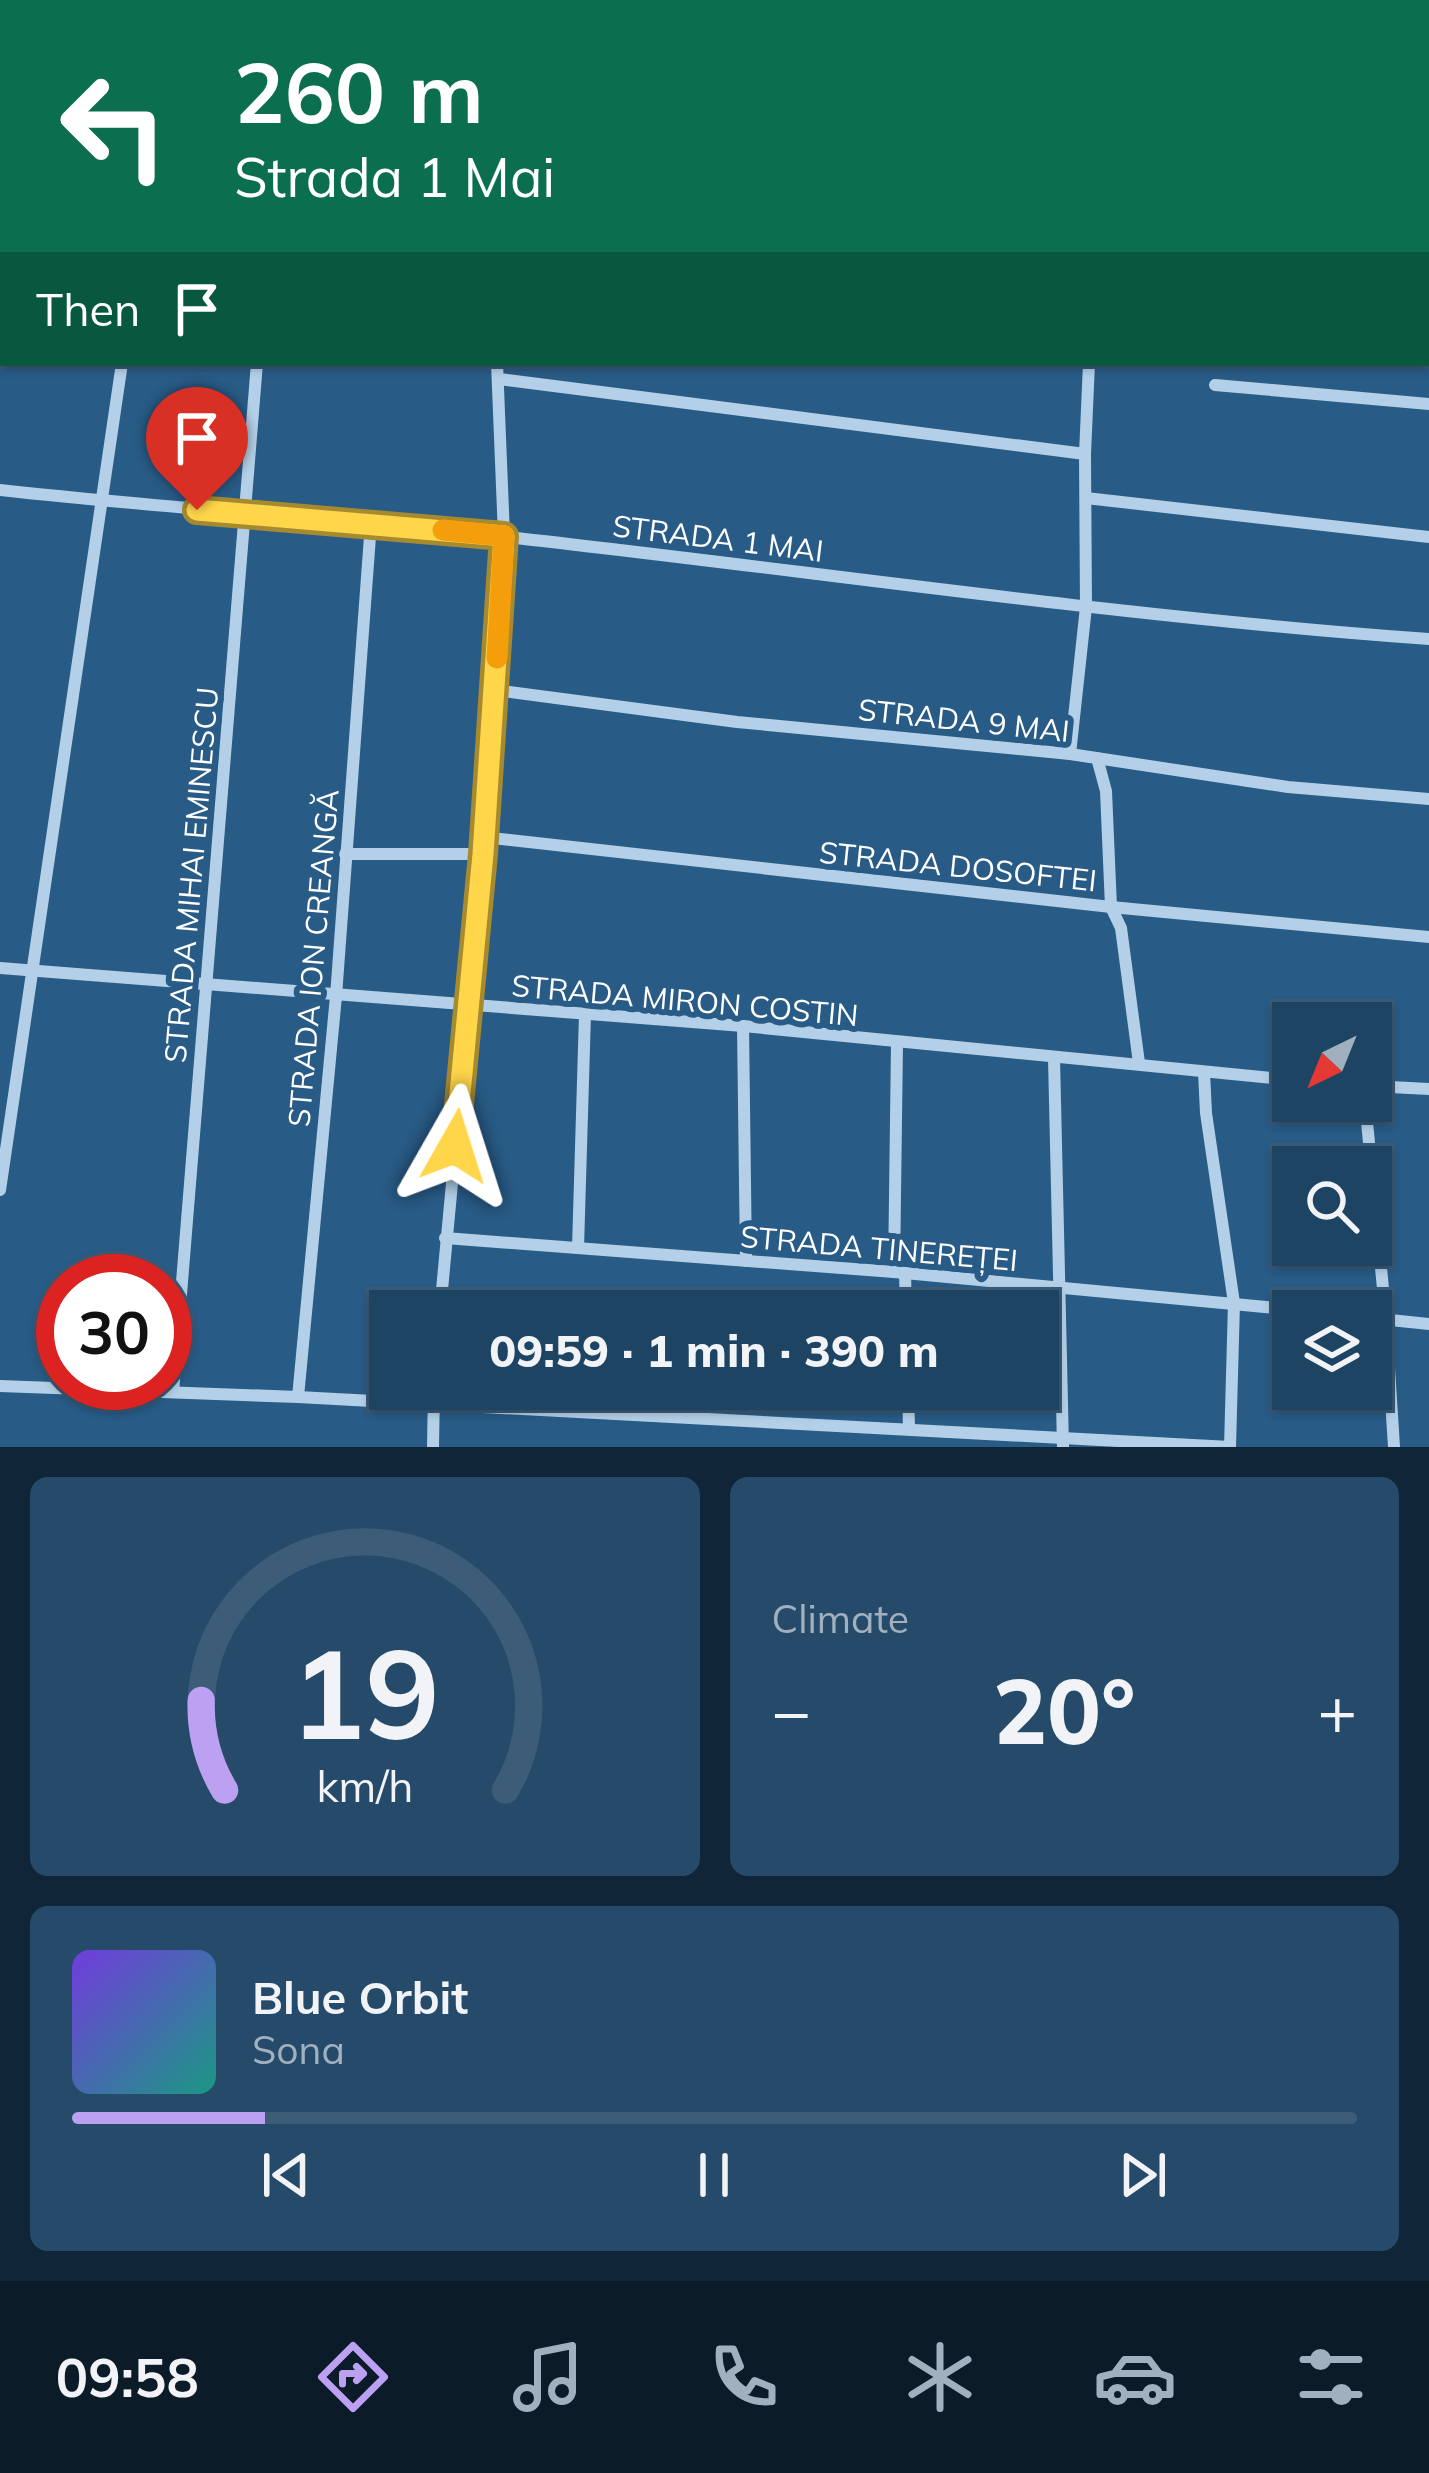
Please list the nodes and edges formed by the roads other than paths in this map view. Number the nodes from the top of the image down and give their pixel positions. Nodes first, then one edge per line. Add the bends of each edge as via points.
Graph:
1 (122, 366) edge
2 (257, 366) edge
3 (497, 366) edge
4 (1089, 366) edge
5 (499, 380) junction
6 (1215, 385) dead end
7 (1429, 404) edge
8 (1085, 454) junction
9 (0, 490) edge
10 (1086, 498) junction
11 (102, 501) junction
12 (245, 514) junction
13 (370, 523) junction
14 (504, 536) junction
15 (1429, 537) edge
16 (1087, 607) junction
17 (1429, 639) edge
18 (495, 690) junction
19 (1070, 754) junction
20 (1097, 758) junction
21 (1429, 799) edge
22 (483, 837) junction
23 (345, 854) junction
24 (483, 854) junction
25 (1111, 907) junction
26 (1429, 937) edge
27 (0, 968) edge
28 (35, 971) junction
29 (206, 982) junction
30 (336, 996) junction
31 (470, 1007) junction
32 (585, 1014) junction
33 (743, 1026) junction
34 (897, 1043) junction
35 (1054, 1058) junction
36 (1139, 1064) junction
37 (1204, 1072) junction
38 (1272, 1078) edge
39 (1392, 1087) edge
40 (1429, 1089) edge
41 (1367, 1122) edge
42 (0, 1190) edge
43 (446, 1238) junction
44 (578, 1248) junction
45 (183, 1254) edge
46 (746, 1261) junction
47 (900, 1273) junction
48 (1059, 1287) junction
49 (442, 1290) edge
50 (903, 1290) edge
51 (1383, 1290) edge
52 (1234, 1303) junction
53 (1272, 1307) edge
54 (1392, 1321) edge
55 (1429, 1324) edge
56 (0, 1386) edge
57 (36, 1387) edge
58 (192, 1393) edge
59 (298, 1396) junction
60 (369, 1400) edge
61 (433, 1410) edge
62 (552, 1410) edge
63 (909, 1410) edge
64 (1392, 1410) edge
65 (909, 1428) junction
66 (1063, 1441) edge
67 (433, 1447) edge
68 (1230, 1447) edge
69 (1394, 1447) edge

1 - 11 street
2 - 12 street, STRADA MIHAI EMINESCU
3 - 5 street
4 - 8 street
5 - 8 street
5 - 14 street
6 - 7 street
8 - 10 street
9 - 11 street, STRADA 1 MAI
10 - 15 street
10 - 16 street
11 - 12 street, STRADA 1 MAI
11 - 28 street
12 - 13 street, STRADA 1 MAI
12 - 29 street, STRADA MIHAI EMINESCU
13 - 14 street, STRADA 1 MAI
13 - 23 street, STRADA ION CREANGĂ
14 - 16 street, STRADA 1 MAI
14 - 18 street
16 - 17 street, STRADA 1 MAI
16 - 19 street
18 - 19 street, STRADA 9 MAI
18 - 22 street
19 - 20 street, STRADA 9 MAI
20 - 21 street, STRADA 9 MAI
20 - 25 street
22 - 24 street
22 - 25 street, STRADA DOSOFTEI
23 - 24 street
23 - 30 street, STRADA ION CREANGĂ
24 - 31 street
25 - 26 street, STRADA DOSOFTEI
25 - 36 street
27 - 28 street, STRADA MIRON COSTIN
28 - 29 street, STRADA MIRON COSTIN
28 - 42 street
29 - 30 street, STRADA MIRON COSTIN
29 - 45 street, STRADA MIHAI EMINESCU
30 - 31 street, STRADA MIRON COSTIN
30 - 59 street, STRADA ION CREANGĂ
31 - 32 street, STRADA MIRON COSTIN
31 - 43 street
32 - 33 street, STRADA MIRON COSTIN
32 - 44 street
33 - 34 street, STRADA MIRON COSTIN
33 - 46 street
34 - 35 street, STRADA MIRON COSTIN
34 - 47 street
35 - 36 street, STRADA MIRON COSTIN
35 - 48 street
36 - 37 street, STRADA MIRON COSTIN
37 - 38 street, STRADA MIRON COSTIN
37 - 52 street
39 - 40 street
41 - 51 street
43 - 44 street, STRADA TINEREȚEI
43 - 49 street
44 - 46 street, STRADA TINEREȚEI
46 - 47 street, STRADA TINEREȚEI
47 - 48 street, STRADA TINEREȚEI
47 - 50 street
48 - 52 street, STRADA TINEREȚEI
48 - 66 street
52 - 53 street, STRADA TINEREȚEI
52 - 68 street
54 - 55 street
56 - 57 street
58 - 59 street
59 - 60 street
61 - 67 street
62 - 65 street
63 - 65 street
64 - 69 street
65 - 66 street
66 - 68 street

